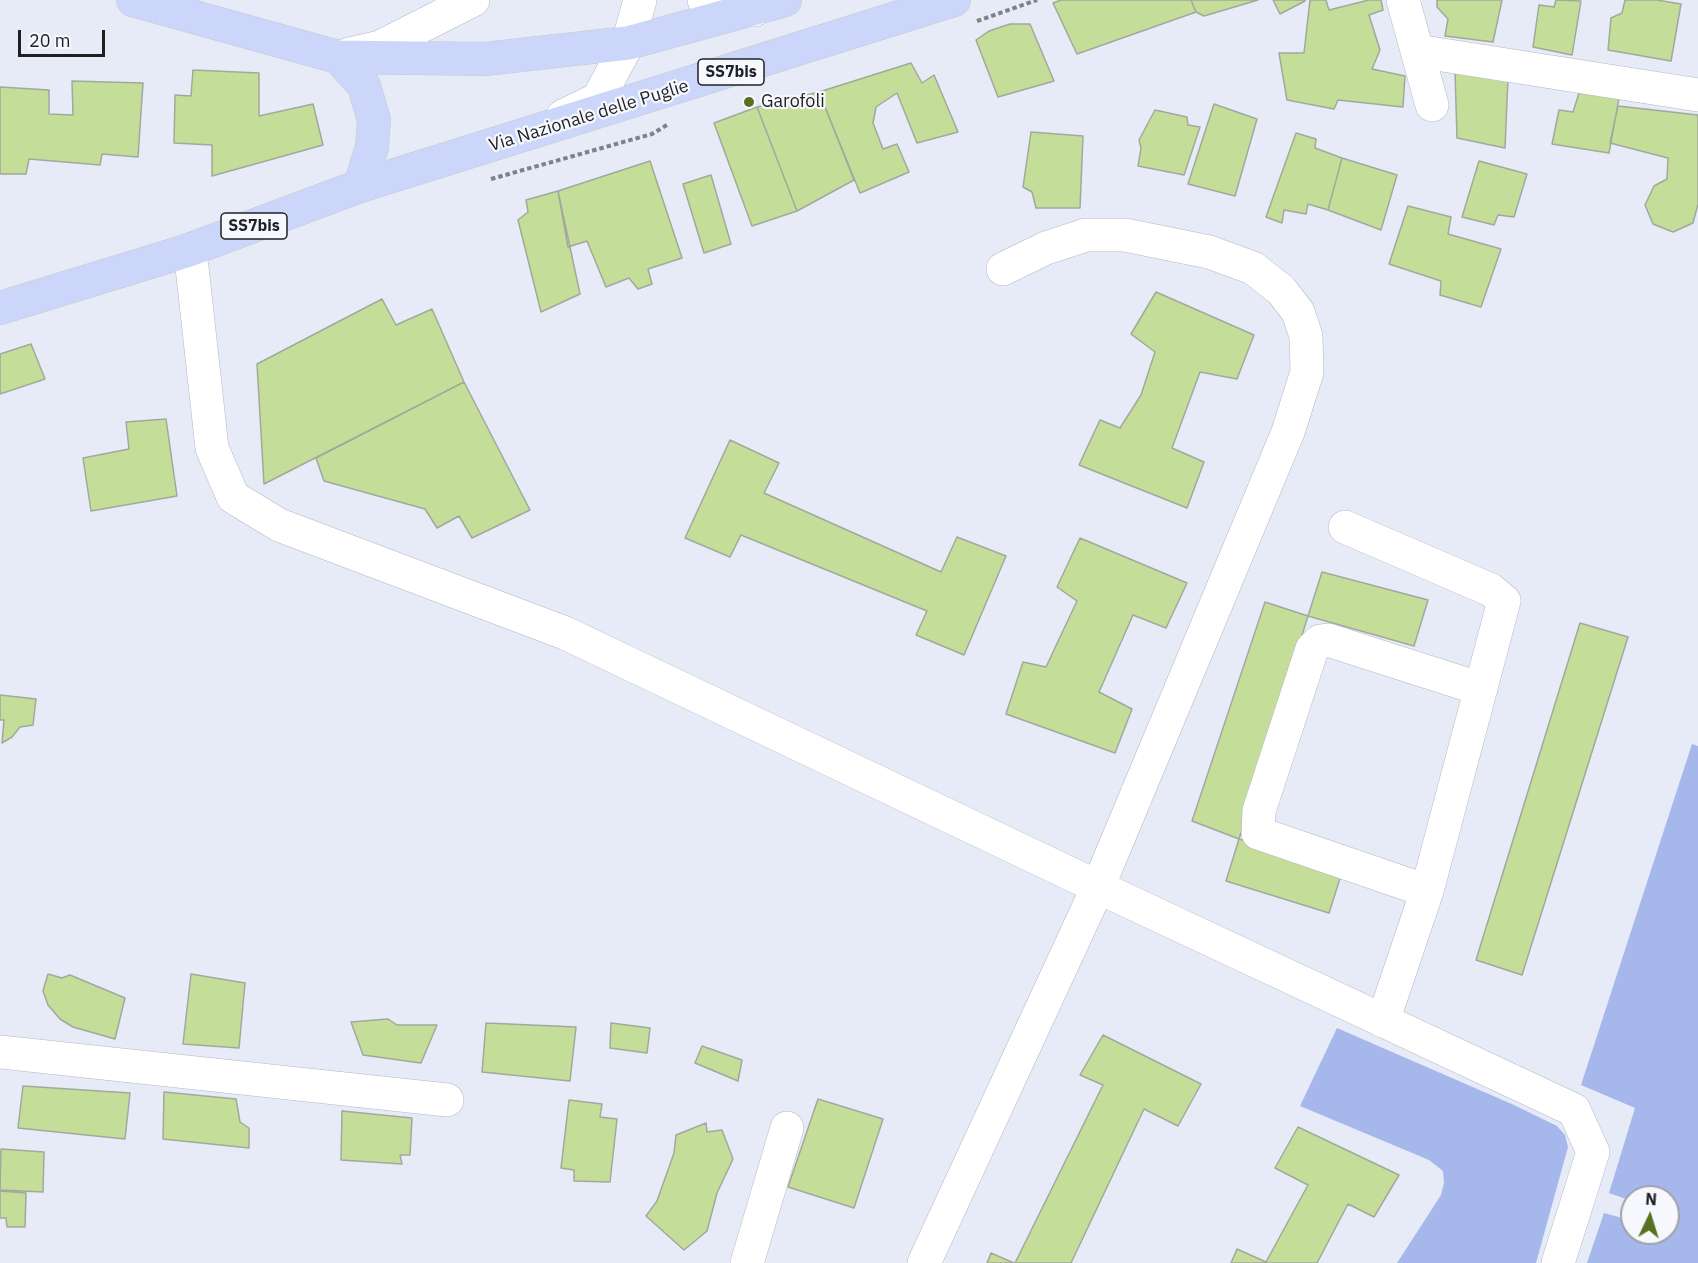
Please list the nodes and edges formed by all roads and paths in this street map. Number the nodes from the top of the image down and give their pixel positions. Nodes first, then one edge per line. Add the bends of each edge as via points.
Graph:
1 (133, 0) edge
2 (473, 0) edge
3 (640, 0) edge
4 (704, 0) edge
5 (785, 0) edge
6 (954, 0) edge
7 (1403, 0) edge
8 (754, 9) junction
9 (628, 44) junction
10 (1417, 51) junction
11 (338, 57) junction
12 (1698, 96) edge
13 (1432, 105) dead end
14 (507, 142) junction
15 (360, 186) junction
16 (186, 251) junction
17 (1003, 269) dead end
18 (4, 304) edge
19 (1345, 527) dead end
20 (1481, 689) junction
21 (1098, 887) junction
22 (1427, 891) junction
23 (1383, 1021) junction
24 (0, 1052) edge
25 (447, 1100) dead end
26 (787, 1128) dead end
27 (747, 1263) edge
28 (924, 1263) edge
29 (1558, 1263) edge

1 - 11 main road
2 - 11 street via 380,47
3 - 9 street
4 - 8 street
5 - 8 main road
6 - 14 main road, Via Nazionale delle Puglie / SS7bis
7 - 10 street
8 - 9 main road
9 - 11 main road via 485,60
9 - 14 street via 598,99
10 - 12 street
10 - 13 street
11 - 15 main road via 364,86 374,120 372,147
14 - 15 main road, Via Nazionale delle Puglie / SS7bis
15 - 16 main road, Via Nazionale delle Puglie / SS7bis
16 - 18 main road, Via Nazionale delle Puglie / SS7bis
16 - 21 street via 192,267 212,448 233,497 279,525 565,633
17 - 21 street via 1046,248 1086,235 1125,235 1209,252 1252,268 1281,290 1298,312 1306,336 1307,372 1288,432
19 - 20 street via 1491,590 1503,601
20 - 22 street
20 - 22 street via 1328,640 1320,641 1312,649 1259,811 1258,833
21 - 23 street
21 - 28 street
22 - 23 street
23 - 29 street via 1575,1110 1593,1152
24 - 25 street
26 - 27 street

